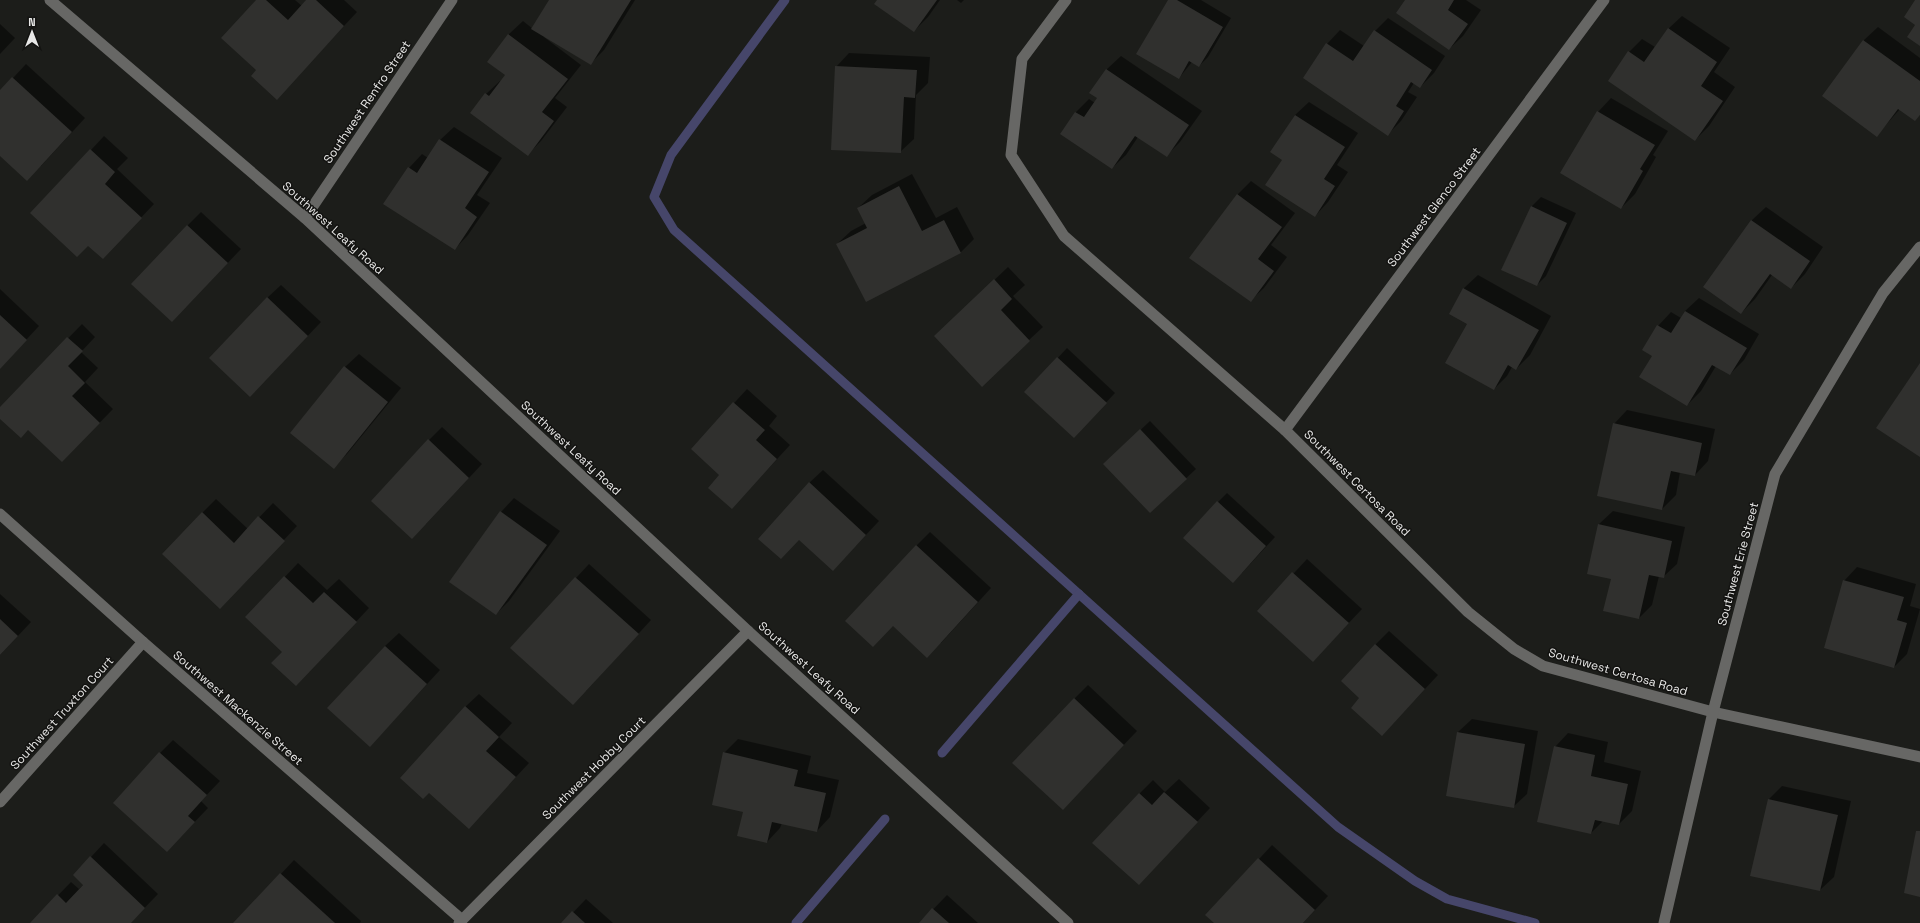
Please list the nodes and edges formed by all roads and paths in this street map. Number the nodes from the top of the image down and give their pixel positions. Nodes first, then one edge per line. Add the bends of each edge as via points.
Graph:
1 (50, 0) edge
2 (452, 0) edge
3 (1066, 0) edge
4 (1604, 0) edge
5 (305, 218) junction
6 (1920, 247) edge
7 (1285, 430) junction
8 (0, 514) edge
9 (748, 631) junction
10 (142, 642) junction
11 (1712, 712) junction
12 (1920, 756) edge
13 (0, 802) edge
14 (461, 921) edge
15 (1068, 923) edge
16 (1664, 923) edge

1 - 5 street, Southwest Leafy Road
2 - 5 street, Southwest Renfro Street
3 - 7 street, Southwest Certosa Road via 1022,59 1011,155 1064,236
4 - 7 street, Southwest Glenco Street
5 - 9 street, Southwest Leafy Road
6 - 11 street, Southwest Erie Street via 1883,293 1775,474
7 - 11 street, Southwest Certosa Road via 1468,612 1514,649 1543,666
8 - 10 street, Southwest Mackenzie Street
9 - 14 street, Southwest Hobby Court
9 - 15 street, Southwest Leafy Road
10 - 13 street, Southwest Truxton Court
10 - 14 street, Southwest Mackenzie Street
11 - 12 street, Southwest Certosa Road
11 - 16 street, Southwest Erie Street

